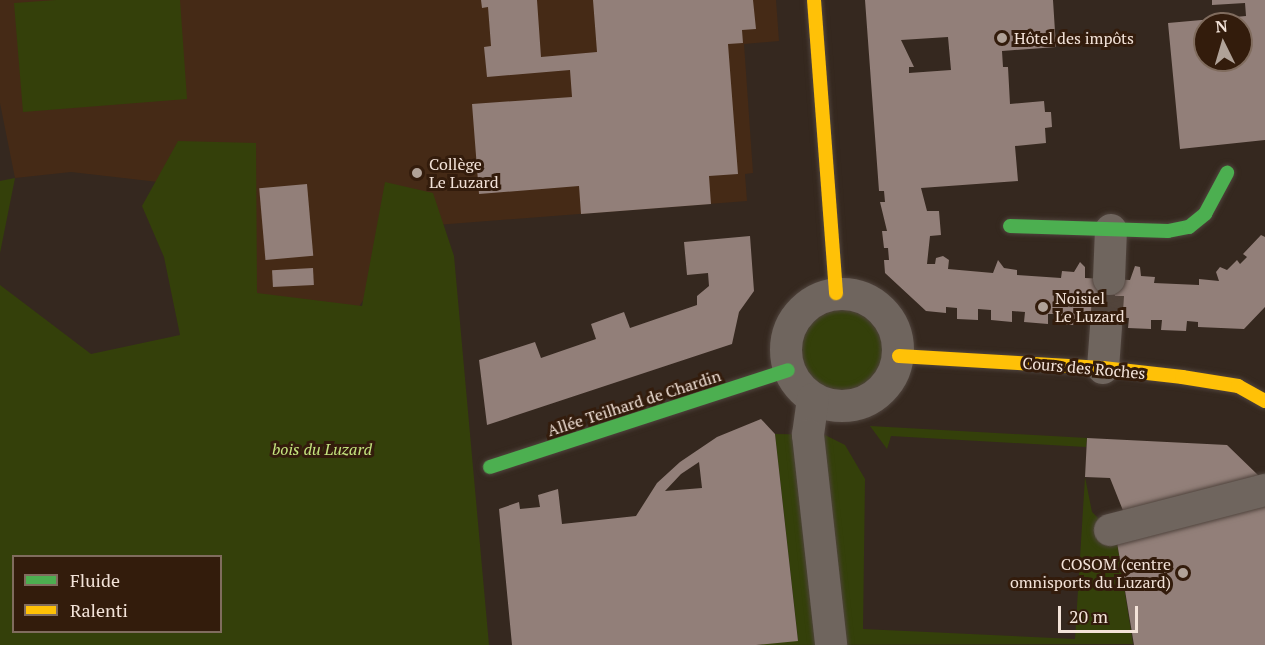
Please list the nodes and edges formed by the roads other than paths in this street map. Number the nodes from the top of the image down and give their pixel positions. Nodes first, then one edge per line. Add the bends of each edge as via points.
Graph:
1 (814, 0) edge
2 (1227, 173) dead end
3 (1010, 226) dead end
4 (1111, 230) junction
5 (1109, 279) tunnel mouth
6 (836, 293) junction
7 (1106, 327) tunnel mouth
8 (899, 356) junction
9 (1104, 368) junction
10 (788, 370) junction
11 (813, 399) junction
12 (1265, 401) edge
13 (490, 467) dead end
14 (1265, 490) edge
15 (1110, 530) dead end
16 (831, 645) edge

1 - 6 street
2 - 4 street via 1205,214 1189,227 1168,231
3 - 4 street
4 - 5 street
6 - 8 street via 852,294 882,310 895,331
6 - 10 street via 819,298 793,320 786,336
7 - 9 street
8 - 9 street, Cours des Roches
8 - 11 street via 894,374 883,390 867,401 849,407 830,406
9 - 12 street, Cours des Roches via 1238,386
10 - 11 street
10 - 13 street, Allée Teilhard de Chardin
11 - 16 street via 808,435
14 - 15 street

